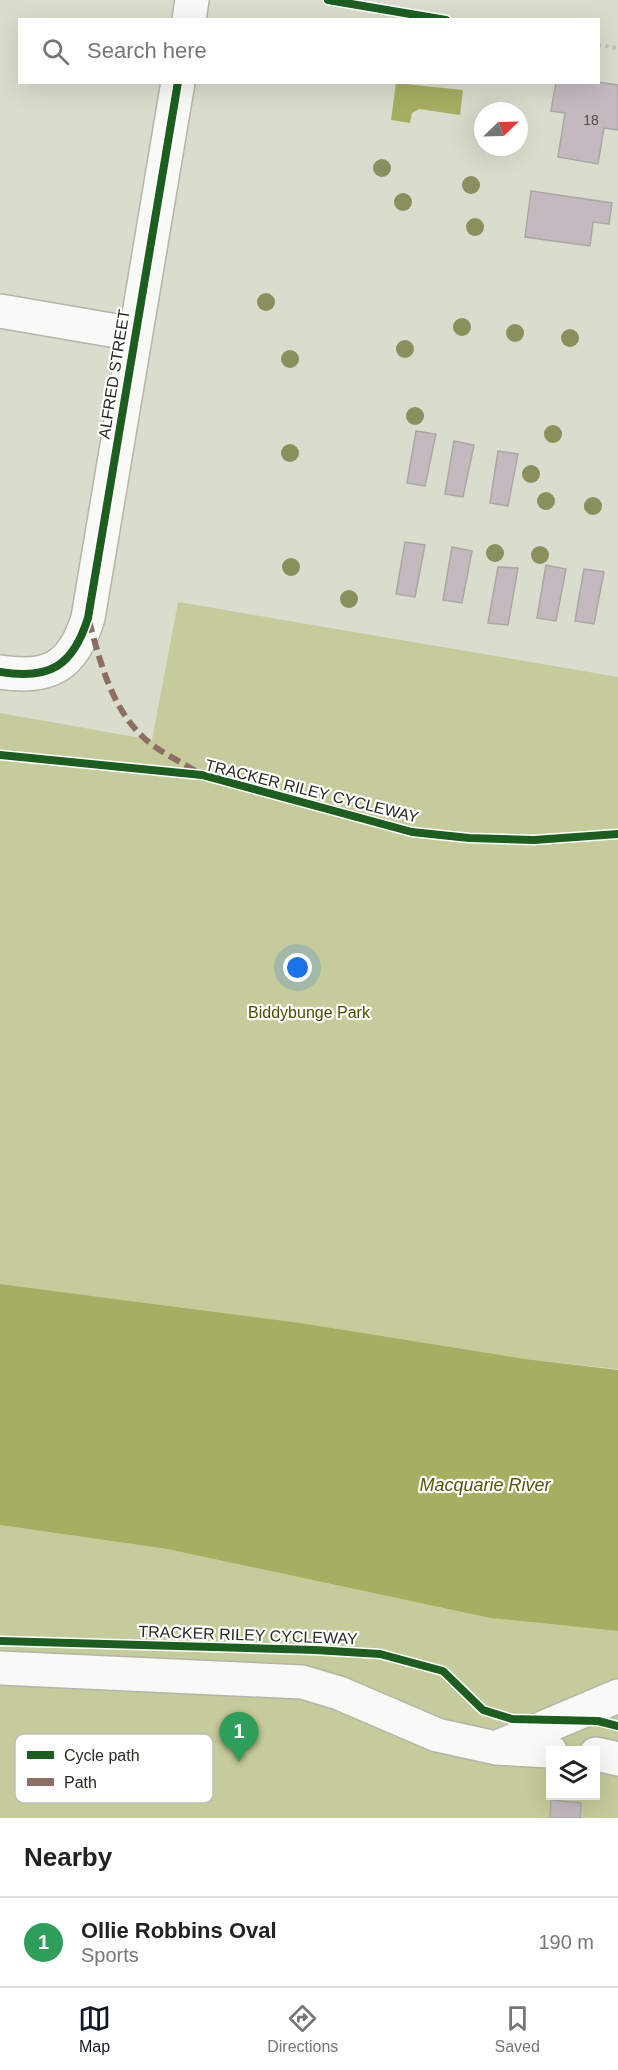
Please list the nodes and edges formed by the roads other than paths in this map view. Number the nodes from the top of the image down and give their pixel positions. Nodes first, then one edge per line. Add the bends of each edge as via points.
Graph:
1 (192, 0) edge
2 (189, 18) edge
3 (178, 84) edge
4 (0, 310) edge
5 (134, 334) junction
6 (0, 672) edge
7 (0, 1668) edge
8 (618, 1696) edge
9 (496, 1748) junction
10 (546, 1751) edge
11 (600, 1755) edge
12 (618, 1759) edge

1 - 2 street
3 - 5 street, ALFRED STREET
4 - 5 street
5 - 6 street, ALFRED STREET via 88,618 80,644 63,663 41,673
7 - 9 street via 302,1682 339,1693 437,1735
8 - 9 street
9 - 10 street
11 - 12 street

